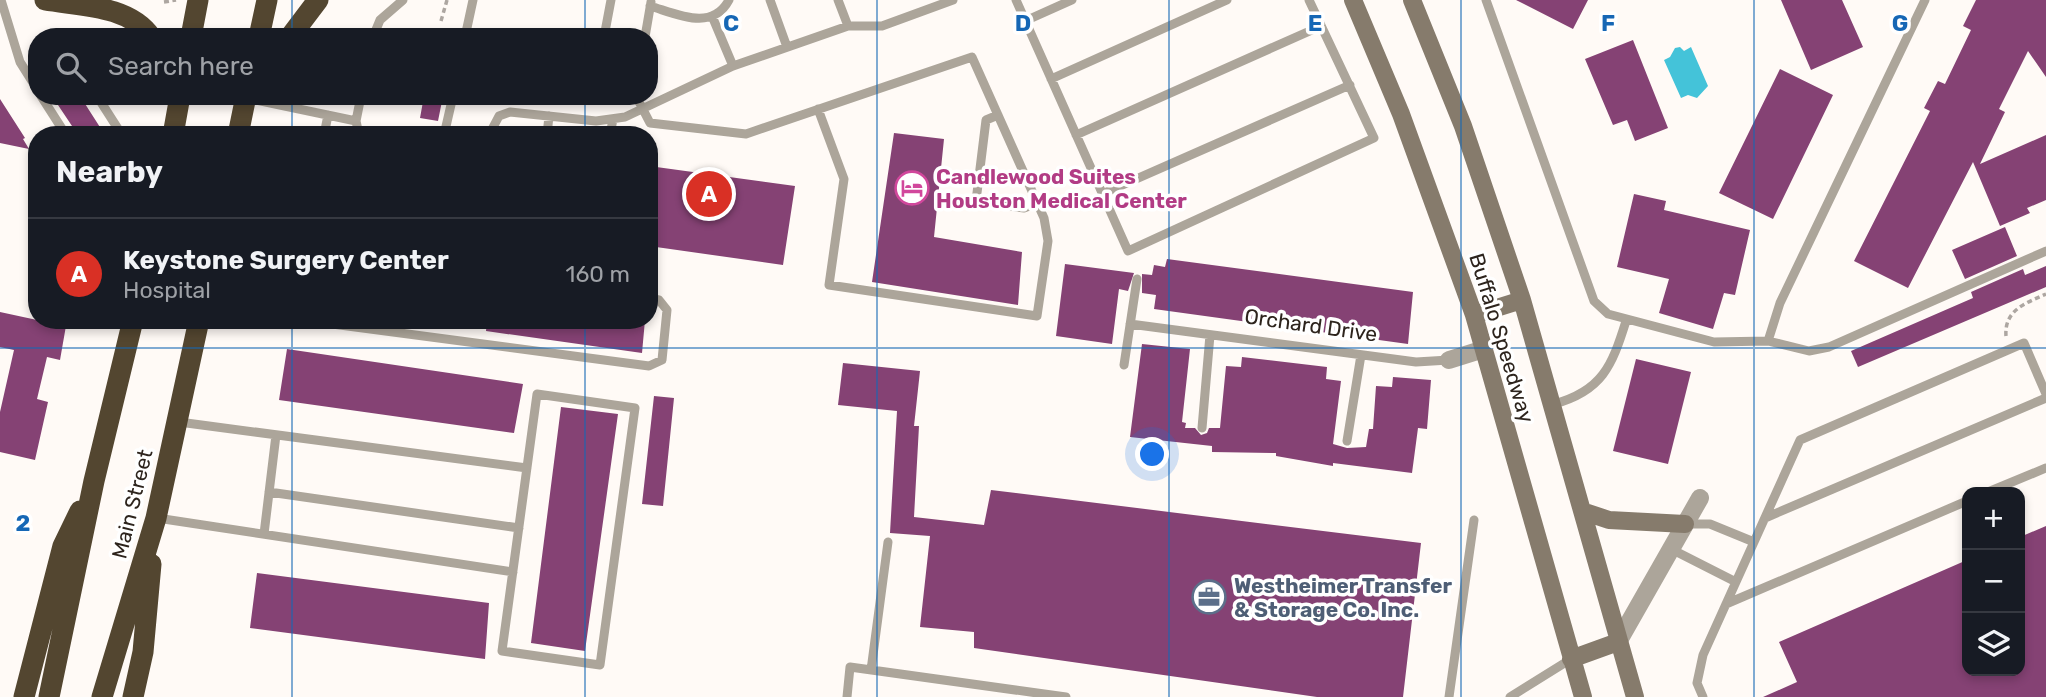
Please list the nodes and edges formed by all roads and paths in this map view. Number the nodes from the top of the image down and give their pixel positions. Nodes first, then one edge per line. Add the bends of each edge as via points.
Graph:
1 (1, 0) edge
2 (45, 0) edge
3 (176, 0) edge
4 (198, 0) edge
5 (267, 0) edge
6 (318, 0) edge
7 (403, 0) edge
8 (447, 0) edge
9 (473, 0) edge
10 (611, 0) edge
11 (729, 0) edge
12 (770, 0) edge
13 (838, 0) edge
14 (953, 0) edge
15 (1016, 0) edge
16 (1072, 0) edge
17 (1227, 0) edge
18 (1309, 0) edge
19 (1353, 0) edge
20 (1412, 0) edge
21 (1486, 0) edge
22 (1925, 0) edge
23 (164, 2) dead end
24 (651, 3) edge
25 (712, 16) junction
26 (441, 21) dead end
27 (1025, 21) junction
28 (848, 26) junction
29 (1321, 26) junction
30 (142, 28) edge
31 (193, 28) edge
32 (261, 28) edge
33 (297, 28) edge
34 (377, 28) edge
35 (467, 28) edge
36 (606, 28) edge
37 (647, 28) edge
38 (788, 47) junction
39 (733, 66) junction
40 (28, 73) edge
41 (1051, 79) junction
42 (1350, 85) junction
43 (658, 102) edge
44 (47, 105) edge
45 (103, 105) edge
46 (170, 105) edge
47 (178, 105) edge
48 (244, 105) edge
49 (282, 105) edge
50 (359, 105) edge
51 (451, 105) edge
52 (639, 105) edge
53 (651, 105) edge
54 (818, 109) junction
55 (641, 110) junction
56 (328, 115) junction
57 (998, 115) junction
58 (550, 116) junction
59 (612, 119) junction
60 (356, 121) junction
61 (60, 126) edge
62 (116, 126) edge
63 (173, 126) edge
64 (174, 126) edge
65 (240, 126) edge
66 (326, 126) edge
67 (357, 126) edge
68 (446, 126) edge
69 (494, 126) edge
70 (548, 126) edge
71 (611, 126) edge
72 (1076, 135) junction
73 (1102, 194) junction
74 (1037, 203) junction
75 (2046, 251) edge
76 (1137, 279) dead end
77 (2046, 294) edge
78 (658, 300) edge
79 (1522, 300) junction
80 (1474, 315) junction
81 (1626, 321) junction
82 (1130, 324) junction
83 (131, 329) edge
84 (197, 329) edge
85 (370, 329) edge
86 (1210, 335) junction
87 (1768, 341) junction
88 (1484, 349) junction
89 (2007, 349) junction
90 (1361, 355) junction
91 (1449, 360) joint
92 (1124, 365) dead end
93 (2046, 396) edge
94 (1553, 404) junction
95 (177, 422) junction
96 (1202, 428) dead end
97 (276, 435) junction
98 (1347, 441) dead end
99 (527, 468) junction
100 (2046, 468) edge
101 (94, 481) junction
102 (2000, 487) edge
103 (269, 492) junction
104 (1700, 498) dead end
105 (1962, 503) edge
106 (1582, 511) junction
107 (156, 518) junction
108 (1765, 518) junction
109 (1474, 520) dead end
110 (1685, 524) junction
111 (519, 528) junction
112 (264, 534) junction
113 (888, 542) dead end
114 (1754, 542) junction
115 (1671, 549) junction
116 (513, 572) junction
117 (1736, 582) junction
118 (1726, 604) junction
119 (1618, 642) junction
120 (1572, 659) junction
121 (871, 670) junction
122 (138, 696) edge
123 (24, 697) edge
124 (49, 697) edge
125 (102, 697) edge
126 (847, 697) edge
127 (1066, 697) edge
128 (1449, 697) edge
129 (1510, 697) edge
130 (1583, 697) edge
131 (1635, 697) edge
132 (1703, 697) edge

1 - 40 lane via 20,62
2 - 30 highway via 123,15
3 - 23 path
4 - 31 highway
5 - 32 highway
6 - 33 highway
7 - 34 lane
8 - 26 path
9 - 35 lane
10 - 36 lane
11 - 25 lane
12 - 38 lane
13 - 28 lane
14 - 28 lane via 882,26
15 - 27 lane
16 - 27 lane
17 - 41 lane
18 - 29 lane
19 - 80 main road, Buffalo Speedway via 1401,114
20 - 79 main road, Buffalo Speedway via 1463,126
21 - 81 lane via 1594,301 1608,314
22 - 87 lane via 1780,303
24 - 25 lane via 691,19
24 - 37 lane
25 - 39 lane
27 - 41 lane
28 - 38 lane
29 - 42 lane
29 - 72 lane
38 - 39 lane
39 - 43 lane
41 - 72 lane
42 - 73 lane
42 - 73 lane via 1374,138 1128,251
44 - 61 lane
45 - 62 lane
46 - 63 highway
47 - 64 highway
48 - 65 highway
49 - 56 lane
50 - 60 lane
51 - 68 lane
52 - 55 lane
53 - 55 lane
54 - 55 lane via 746,134 650,123
54 - 57 lane via 972,57
54 - 74 lane via 844,179 830,285 1037,316 1048,241
55 - 59 lane
56 - 60 lane
56 - 66 lane
57 - 74 lane
57 - 74 lane via 986,120 976,201 1024,208
58 - 59 lane
58 - 69 lane via 510,112 499,116
58 - 70 lane
59 - 71 lane
60 - 67 lane
72 - 73 lane
75 - 87 lane via 1829,347 1809,351
76 - 82 lane
77 - 89 path via 2016,308 2005,327
78 - 85 lane via 667,310 662,360 649,366
79 - 80 main road
79 - 94 main road, Buffalo Speedway
80 - 88 main road, Buffalo Speedway
81 - 87 lane via 1714,342
81 - 94 lane via 1613,362 1601,377 1574,399
82 - 86 lane, Orchard Drive
82 - 92 lane
83 - 101 highway, Main Street
84 - 95 highway, Main Street
86 - 90 lane, Orchard Drive
86 - 96 lane
88 - 91 street, Orchard Drive
88 - 120 main road, Buffalo Speedway
89 - 93 lane via 2024,342
89 - 108 lane via 1800,440
90 - 91 lane, Orchard Drive via 1416,362
90 - 98 lane
93 - 108 lane
94 - 106 main road, Buffalo Speedway
95 - 97 lane
95 - 107 highway, Main Street
97 - 99 lane
97 - 103 lane
99 - 111 lane
99 - 116 lane via 537,394 635,408 600,665 502,651
100 - 102 lane
101 - 123 highway via 63,546
101 - 124 highway, Main Street
103 - 111 lane
103 - 112 lane
104 - 110 street
105 - 118 lane
106 - 110 main road via 1609,520
106 - 119 main road, Buffalo Speedway
107 - 112 lane
107 - 122 highway
107 - 125 highway, Main Street
108 - 114 lane
109 - 128 lane
110 - 114 lane via 1710,524
110 - 115 street
111 - 116 lane
112 - 116 lane
113 - 121 lane
114 - 117 lane
115 - 117 lane
115 - 119 street
117 - 118 lane
118 - 132 lane via 1703,655 1697,683
119 - 120 main road
119 - 131 main road, Buffalo Speedway
120 - 129 lane
120 - 130 main road, Buffalo Speedway
121 - 126 lane via 850,667
121 - 127 lane

